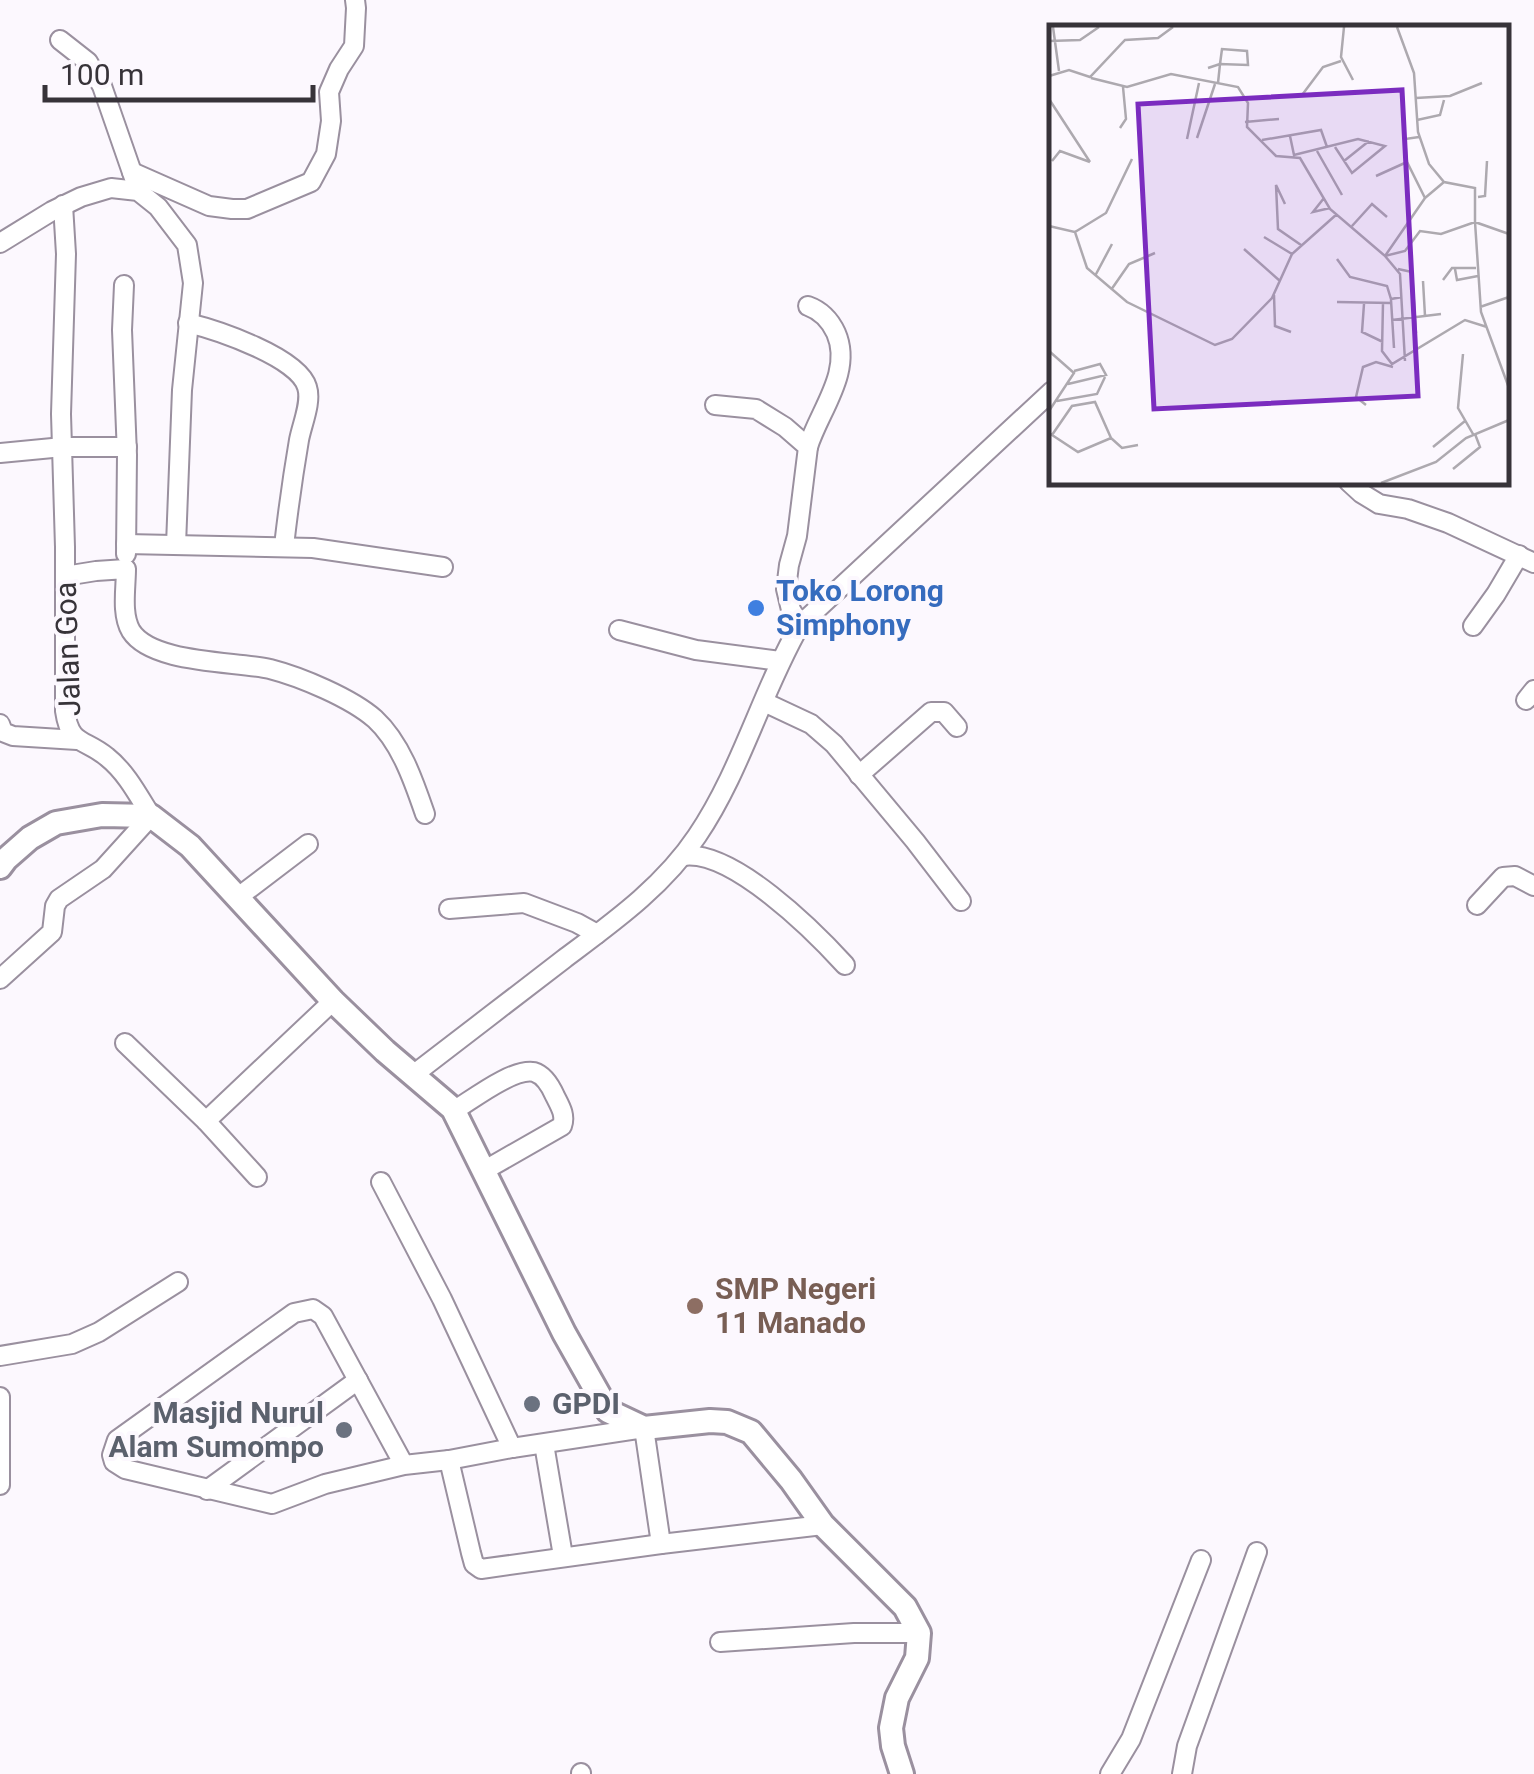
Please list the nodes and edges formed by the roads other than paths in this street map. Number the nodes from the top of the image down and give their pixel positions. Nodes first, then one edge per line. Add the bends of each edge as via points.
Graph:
1 (355, 0) edge
2 (60, 40) dead end
3 (132, 172) junction
4 (138, 191) junction
5 (63, 206) junction
6 (0, 244) edge
7 (124, 285) dead end
8 (808, 306) dead end
9 (188, 323) junction
10 (1049, 394) edge
11 (715, 406) dead end
12 (127, 446) junction
13 (62, 447) junction
14 (808, 447) junction
15 (0, 453) edge
16 (1352, 485) edge
17 (126, 544) junction
18 (176, 544) junction
19 (284, 546) junction
20 (1526, 559) edge
21 (443, 567) dead end
22 (126, 569) junction
23 (65, 576) junction
24 (800, 625) junction
25 (1472, 626) dead end
26 (619, 630) dead end
27 (780, 661) junction
28 (764, 702) junction
29 (0, 724) edge
30 (957, 727) dead end
31 (77, 740) junction
32 (859, 774) junction
33 (425, 814) dead end
34 (151, 816) junction
35 (308, 844) dead end
36 (683, 856) junction
37 (0, 867) edge
38 (1534, 886) edge
39 (237, 898) junction
40 (961, 902) dead end
41 (1477, 905) dead end
42 (449, 909) dead end
43 (597, 934) junction
44 (845, 965) dead end
45 (0, 980) edge
46 (333, 1001) junction
47 (124, 1043) dead end
48 (413, 1075) junction
49 (454, 1110) junction
50 (206, 1121) junction
51 (485, 1170) junction
52 (256, 1176) dead end
53 (381, 1182) dead end
54 (178, 1282) dead end
55 (0, 1356) edge
56 (358, 1380) junction
57 (0, 1397) edge
58 (644, 1428) junction
59 (544, 1444) junction
60 (512, 1448) junction
61 (449, 1460) junction
62 (404, 1465) junction
63 (0, 1485) edge
64 (206, 1490) junction
65 (823, 1525) junction
66 (661, 1544) junction
67 (1258, 1552) dead end
68 (563, 1556) junction
69 (1201, 1560) dead end
70 (919, 1633) junction
71 (720, 1642) dead end
72 (902, 1774) edge
73 (1110, 1774) edge
74 (1182, 1774) edge

1 - 3 street via 354,46 329,92 326,154 311,182 247,209 209,206
2 - 3 street via 88,62 102,86
3 - 4 street
4 - 5 street via 111,188
4 - 9 street via 188,245
5 - 6 street
5 - 13 street, Jalan Goa
7 - 12 street
8 - 14 street via 832,324 842,354
9 - 18 street
9 - 19 street via 272,355 307,383
10 - 24 street
11 - 14 street via 756,409
12 - 13 street
12 - 17 street
13 - 15 street
13 - 23 street, Jalan Goa
14 - 24 street via 786,590
16 - 20 street via 1380,504 1428,515
17 - 18 street
17 - 22 street
18 - 19 street
19 - 21 street
20 - 25 street
22 - 23 street
22 - 33 street via 132,632 176,656 288,674 359,708 391,739
23 - 31 street, Jalan Goa via 65,711
24 - 27 street
26 - 27 street via 696,650
27 - 28 street
28 - 32 street via 811,724
28 - 36 street
29 - 31 street via 14,736
30 - 32 street via 944,712 931,712
31 - 34 street, Jalan Goa via 106,756
32 - 40 street
34 - 37 street via 102,814 56,823
34 - 39 street via 190,846
34 - 45 street via 103,870 59,899 52,932
35 - 39 street
36 - 43 street
36 - 44 street via 712,860 748,879 798,916
38 - 41 street via 1504,877
39 - 46 street
42 - 43 street via 524,903
43 - 48 street
46 - 48 street
46 - 50 street
47 - 50 street
48 - 49 street
49 - 51 street
49 - 51 street via 528,1072 543,1077 554,1092 562,1126
50 - 52 street
51 - 58 street via 608,1411
53 - 60 street
54 - 55 street via 72,1344
56 - 62 street
56 - 64 street
56 - 64 street via 322,1316 307,1309 117,1440 112,1455 125,1469
57 - 63 street
58 - 59 street
58 - 65 street via 710,1421 751,1432
58 - 66 street
59 - 60 street
59 - 68 street
60 - 61 street
61 - 62 street
61 - 68 street via 474,1564 481,1569
62 - 64 street via 272,1504
65 - 66 street
65 - 70 street via 905,1606
66 - 68 street
67 - 74 street
69 - 73 street via 1131,1740
70 - 71 street
70 - 72 street via 891,1728

